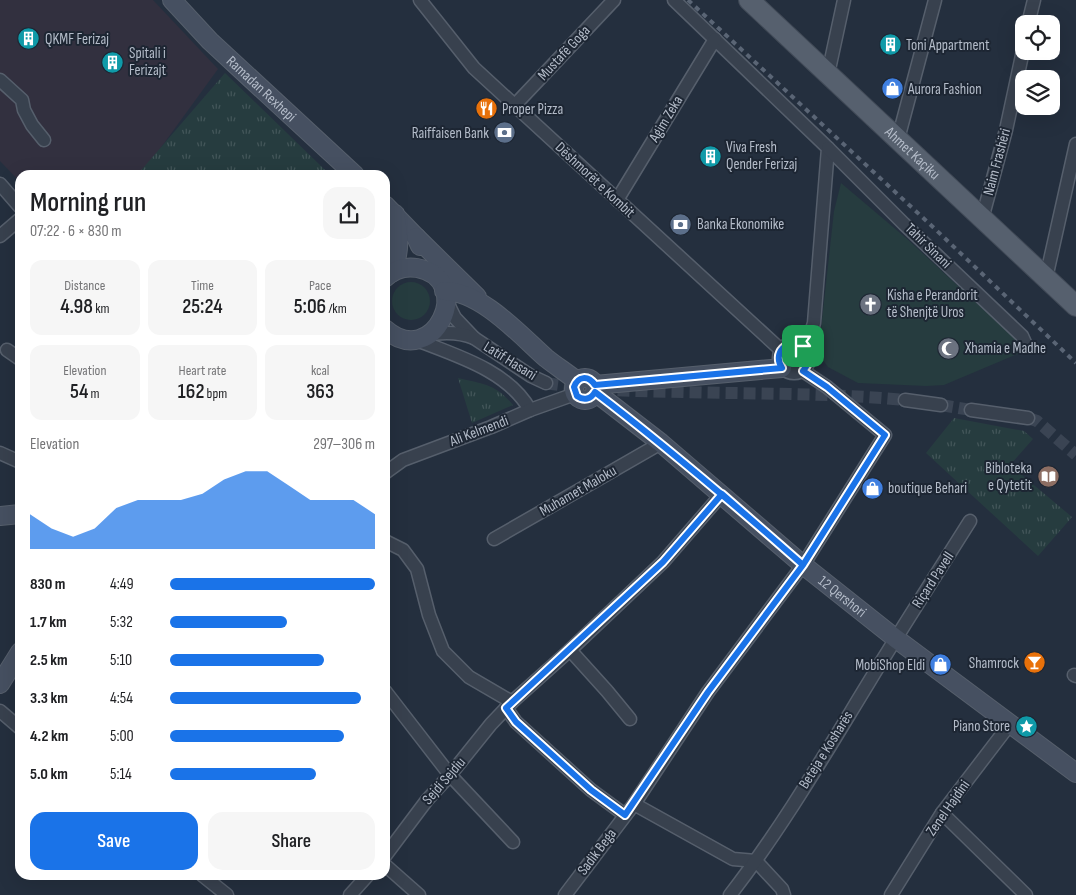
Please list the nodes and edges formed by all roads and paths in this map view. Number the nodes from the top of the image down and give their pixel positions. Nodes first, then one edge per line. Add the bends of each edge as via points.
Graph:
1 (172, 0) edge
2 (420, 0) edge
3 (614, 0) edge
4 (674, 0) edge
5 (749, 0) edge
6 (844, 0) edge
7 (935, 0) edge
8 (1034, 0) edge
9 (1030, 15) edge
10 (714, 39) junction
11 (1021, 60) edge
12 (828, 74) junction
13 (0, 80) edge
14 (514, 106) junction
15 (898, 139) junction
16 (44, 140) dead end
17 (1076, 144) edge
18 (828, 148) junction
19 (350, 170) edge
20 (0, 184) edge
21 (15, 200) edge
22 (617, 200) junction
23 (390, 209) edge
24 (982, 219) junction
25 (15, 223) edge
26 (0, 236) edge
27 (416, 237) junction
28 (390, 271) edge
29 (390, 274) edge
30 (1046, 278) junction
31 (442, 290) junction
32 (484, 305) junction
33 (1076, 306) edge
34 (390, 333) edge
35 (420, 337) junction
36 (474, 338) junction
37 (1026, 345) dead end
38 (803, 346) junction
39 (7, 350) dead end
40 (780, 350) junction
41 (15, 356) edge
42 (782, 368) junction
43 (803, 371) junction
44 (546, 383) tunnel mouth
45 (576, 387) junction
46 (595, 388) junction
47 (905, 400) tunnel mouth
48 (941, 405) tunnel mouth
49 (530, 410) junction
50 (971, 410) tunnel mouth
51 (1028, 418) tunnel mouth
52 (661, 443) junction
53 (0, 453) edge
54 (15, 460) edge
55 (390, 469) edge
56 (722, 494) junction
57 (15, 514) edge
58 (0, 516) edge
59 (970, 521) dead end
60 (494, 540) dead end
61 (390, 544) edge
62 (803, 565) junction
63 (895, 638) junction
64 (570, 650) junction
65 (15, 660) edge
66 (0, 684) edge
67 (390, 697) edge
68 (509, 705) junction
69 (0, 711) edge
70 (630, 719) dead end
71 (15, 724) edge
72 (1010, 724) junction
73 (1076, 773) edge
74 (450, 775) junction
75 (634, 804) junction
76 (942, 813) junction
77 (625, 815) junction
78 (513, 842) dead end
79 (390, 849) edge
80 (756, 861) junction
81 (390, 870) edge
82 (208, 880) edge
83 (364, 880) edge
84 (227, 895) edge
85 (350, 895) edge
86 (418, 895) edge
87 (564, 895) edge
88 (730, 895) edge
89 (784, 895) edge
90 (891, 895) edge
91 (1026, 895) edge

1 - 19 street, Ramadan Rexhepi via 210,41
2 - 14 street, Dëshmorët e Kombit via 474,68
3 - 14 street, Mustafë Goga
4 - 10 street, Tahir Sinani
5 - 12 main road, Ahmet Kaçiku
6 - 12 street
7 - 15 street
8 - 9 street
10 - 18 street, Tahir Sinani
10 - 22 street, Agim Zeka
11 - 24 street, Naim Frashëri
12 - 15 main road, Ahmet Kaçiku
13 - 16 street via 22,100 32,125
14 - 22 street, Dëshmorët e Kombit
15 - 24 main road, Ahmet Kaçiku
17 - 30 street
18 - 37 street, Tahir Sinani via 1022,336
18 - 38 street via 814,323
20 - 21 street
22 - 40 street, Dëshmorët e Kombit
23 - 27 street
23 - 28 street via 399,242
24 - 30 main road, Ahmet Kaçiku
25 - 26 street
27 - 31 street
27 - 32 street
29 - 31 street via 406,268 421,269
30 - 33 main road, Ahmet Kaçiku
31 - 32 street
31 - 35 street via 446,312 442,322 435,330
31 - 36 street, Latif Hasani via 455,318
32 - 45 street via 520,333
34 - 35 street via 404,338
35 - 36 street, Latif Hasani via 450,333
35 - 49 street via 498,377 523,397
36 - 44 street, Latif Hasani
38 - 40 street via 793,343
38 - 43 street via 809,359
39 - 41 street
40 - 42 street via 778,359
42 - 43 street via 792,374
42 - 46 street
43 - 62 street, Sadik Bega via 885,435
45 - 46 street via 587,378
45 - 49 street, Ali Kelmendi
46 - 52 street, 12 Qershori
47 - 48 street
49 - 55 street, Ali Kelmendi via 403,460
50 - 51 street
52 - 56 street, 12 Qershori
52 - 60 street, Muhamet Maloku
53 - 54 street
56 - 62 street, 12 Qershori
56 - 64 street, Sejdi Sejdiu via 663,562
57 - 58 street
59 - 63 street, Riçard Pavell
61 - 68 street via 402,550 417,569 443,652 469,677
62 - 63 street, 12 Qershori
62 - 75 street, Sadik Bega via 708,692
63 - 72 street, 12 Qershori
63 - 80 street, Beteja e Kosharës via 827,752
64 - 68 street, Sejdi Sejdiu
64 - 70 street
65 - 66 street
67 - 74 street
68 - 74 street, Sejdi Sejdiu
68 - 77 street via 516,722 591,790
69 - 71 street
72 - 73 street, 12 Qershori
72 - 76 street, Zenel Hajdini
74 - 78 street
74 - 79 street, Sejdi Sejdiu
75 - 77 street, Sadik Bega
75 - 80 street via 733,859
76 - 90 street, Zenel Hajdini
76 - 91 street
77 - 87 street, Sadik Bega
80 - 88 street, Beteja e Kosharës
80 - 89 street
81 - 86 street
82 - 84 street
83 - 85 street

